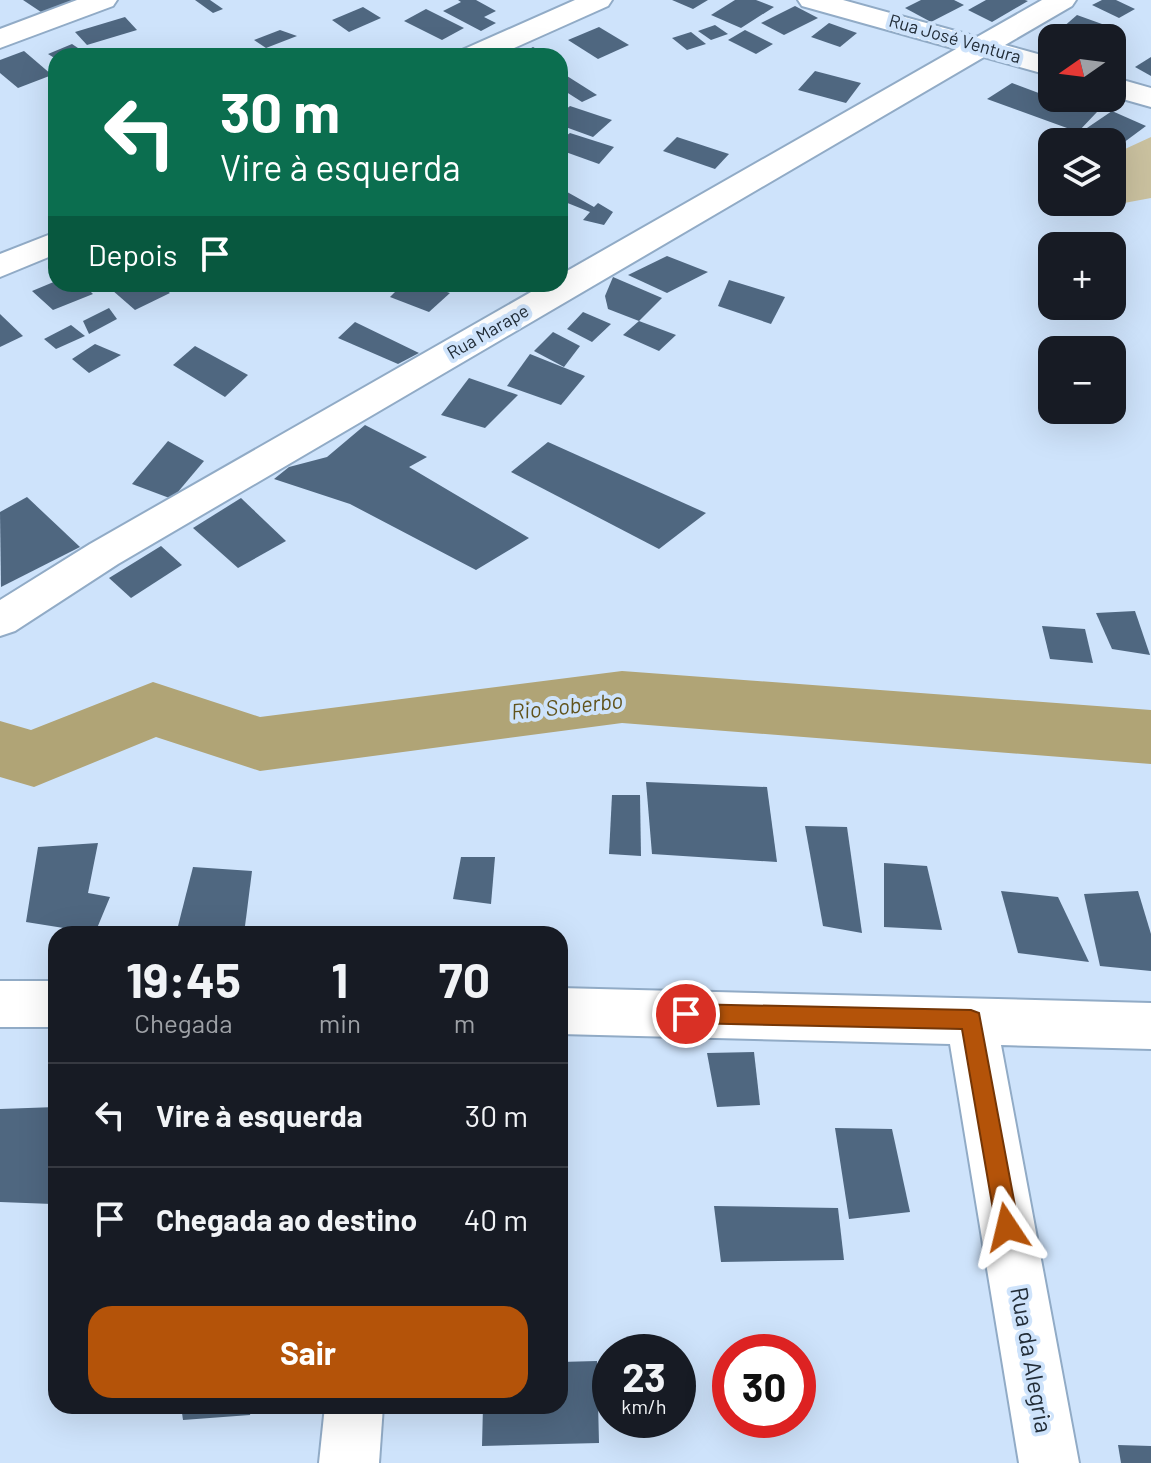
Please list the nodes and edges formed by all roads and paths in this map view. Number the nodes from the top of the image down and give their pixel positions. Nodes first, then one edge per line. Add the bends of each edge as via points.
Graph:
1 (103, 0) edge
2 (598, 0) edge
3 (812, 0) edge
4 (1062, 0) edge
5 (0, 39) edge
6 (983, 45) junction
7 (490, 48) edge
8 (1038, 63) edge
9 (1126, 90) edge
10 (1151, 98) edge
11 (48, 246) edge
12 (0, 267) edge
13 (568, 285) edge
14 (557, 292) edge
15 (0, 620) edge
16 (0, 1004) edge
17 (48, 1004) edge
18 (568, 1011) edge
19 (971, 1020) junction
20 (1151, 1026) edge
21 (353, 1414) edge
22 (349, 1463) edge
23 (1049, 1463) edge

1 - 5 street
2 - 7 street
3 - 6 street, Rua José Ventura
4 - 6 street, Rua Marape
6 - 8 street, Rua José Ventura
6 - 13 street, Rua Marape
9 - 10 street
11 - 12 street
14 - 15 street, Rua Marape
16 - 17 street
18 - 19 street
19 - 20 street
19 - 23 street, Rua da Alegria
21 - 22 street

